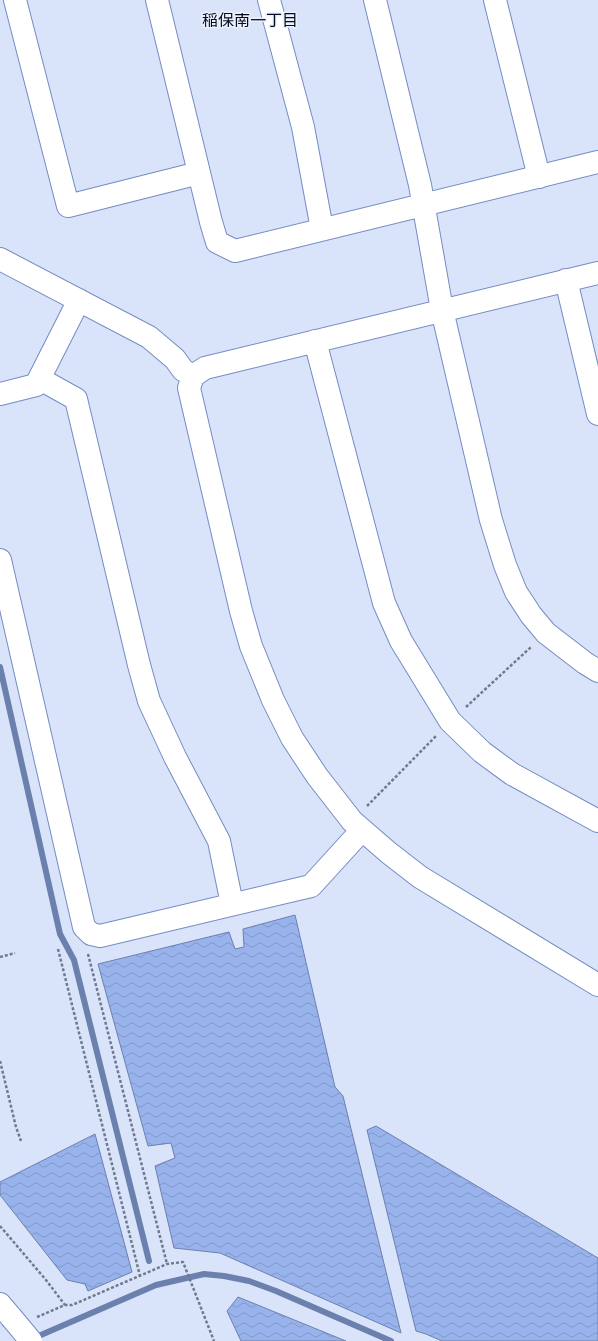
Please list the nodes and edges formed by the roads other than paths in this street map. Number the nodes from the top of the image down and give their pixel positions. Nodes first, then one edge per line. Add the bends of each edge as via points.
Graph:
1 (15, 0) edge
2 (157, 0) edge
3 (269, 0) edge
4 (375, 0) edge
5 (495, 0) edge
6 (598, 162) edge
7 (200, 173) junction
8 (539, 177) junction
9 (424, 205) junction
10 (322, 229) junction
11 (0, 259) edge
12 (598, 273) edge
13 (566, 280) junction
14 (79, 300) junction
15 (442, 310) junction
16 (315, 341) junction
17 (193, 376) junction
18 (40, 379) junction
19 (0, 394) edge
20 (598, 414) edge
21 (0, 560) edge
22 (598, 671) edge
23 (598, 821) edge
24 (362, 830) junction
25 (232, 904) junction
26 (598, 985) edge
27 (5, 1310) edge
28 (31, 1341) edge

1 - 7 main road via 68,206
2 - 7 main road
3 - 10 main road via 303,127
4 - 9 main road
5 - 8 main road
6 - 8 main road
7 - 10 main road via 217,242 235,251
8 - 9 main road
9 - 10 main road
9 - 15 main road
11 - 14 main road
12 - 13 main road
13 - 15 main road
13 - 20 main road
14 - 17 main road via 149,337 183,370
14 - 18 main road
15 - 16 main road
15 - 22 main road via 491,520 516,592 546,633
16 - 17 main road via 204,368
16 - 23 main road via 384,603 401,641 450,721 482,752 512,774
17 - 24 main road via 189,388 251,646 292,738 317,776
18 - 19 main road via 36,385
18 - 25 main road via 76,400 149,701 219,841
21 - 25 main road via 84,927 91,934 100,936
24 - 25 main road via 311,886
24 - 26 main road via 420,877
27 - 28 main road, bridge

